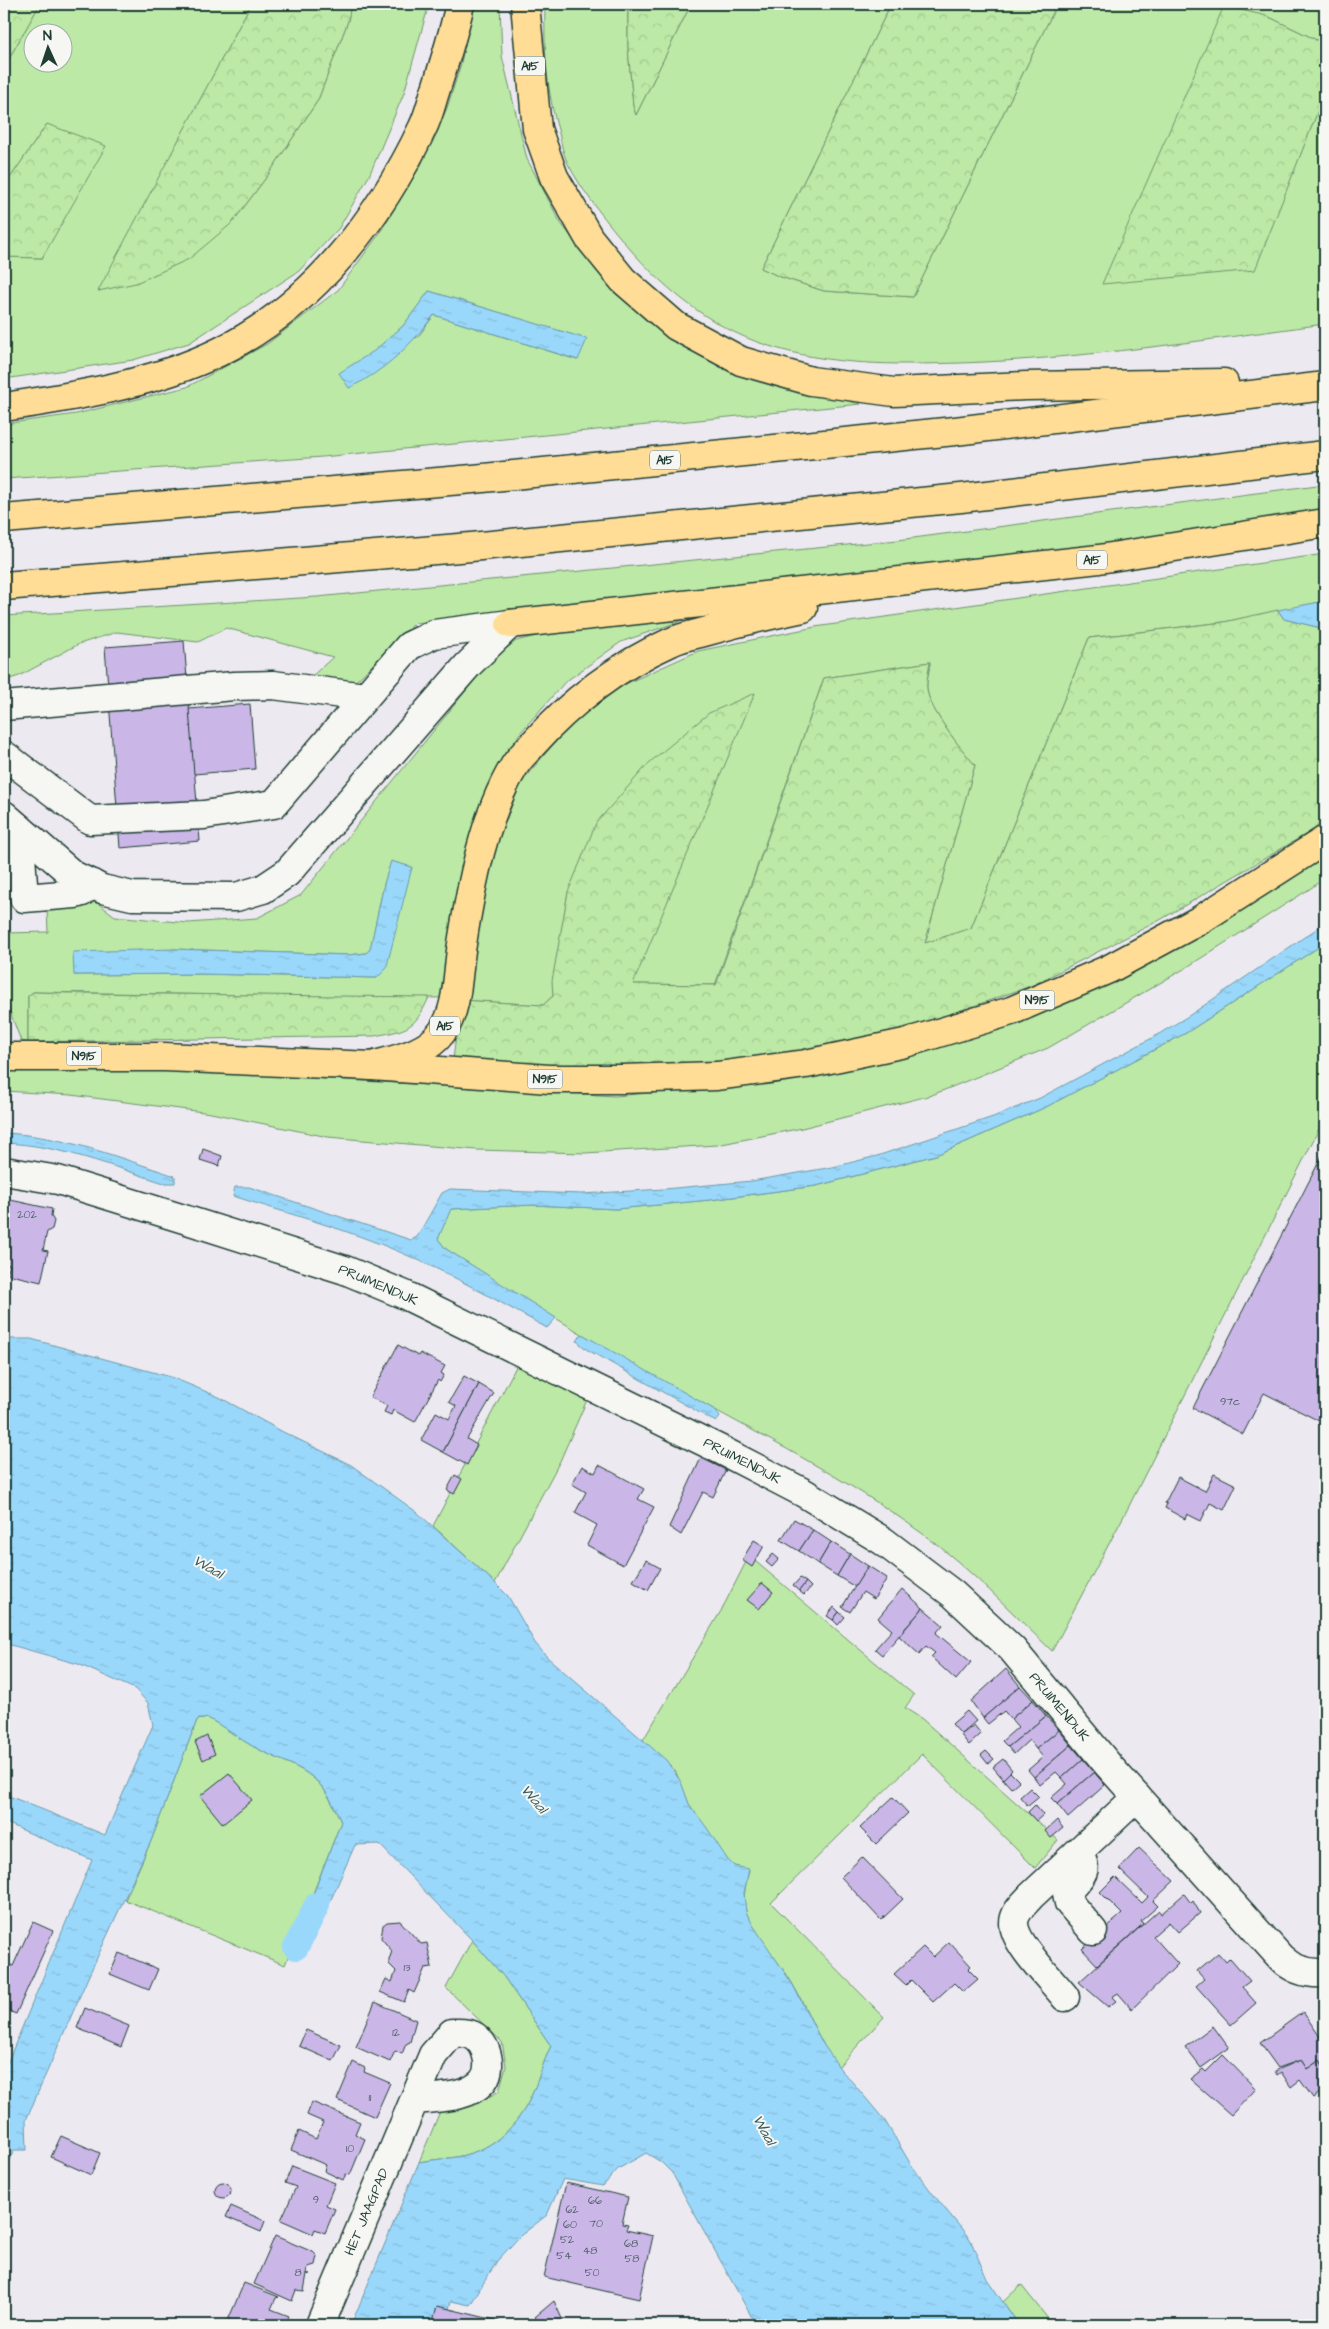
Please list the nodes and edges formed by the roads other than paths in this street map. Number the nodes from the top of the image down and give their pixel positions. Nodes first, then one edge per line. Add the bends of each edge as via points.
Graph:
1 (460, 4) edge
2 (525, 4) edge
3 (1325, 382) edge
4 (1325, 386) edge
5 (4, 407) edge
6 (1325, 455) edge
7 (4, 519) edge
8 (1325, 523) edge
9 (4, 586) edge
10 (858, 587) junction
11 (510, 624) junction
12 (365, 697) junction
13 (4, 706) edge
14 (4, 755) edge
15 (11, 822) edge
16 (1325, 840) edge
17 (92, 884) junction
18 (4, 1057) edge
19 (372, 1066) junction
20 (4, 1171) edge
21 (1137, 1797) junction
22 (1077, 1853) junction
23 (1093, 1931) dead end
24 (1325, 1977) edge
25 (1065, 1997) dead end
26 (415, 2100) dead end
27 (320, 2325) edge

1 - 5 main road via 451,45 424,126 379,207 330,269 282,314 220,352 159,375 51,400
2 - 3 main road, A15 via 537,129 554,177 589,238 623,280 676,326 741,361 811,382 894,392 1036,386
4 - 7 main road, A15 via 955,431 473,479
6 - 9 main road via 961,498 471,547
8 - 10 main road, A15 via 1099,559
10 - 11 main road, A15
10 - 19 main road, A15 via 806,608 742,621 672,642 611,675 553,721 516,763 495,802 478,860 449,1020 442,1032 419,1051
11 - 12 street, A15 via 434,634 408,646
11 - 17 street via 468,665 287,873 263,889 236,898 132,896
12 - 13 street via 282,686 244,686
12 - 14 street, A15 via 274,804 212,814 90,820
15 - 17 street via 73,874
15 - 17 street via 24,898 75,894
16 - 19 main road, N915 via 1200,920 1109,970 1012,1011 905,1044 806,1064 717,1076 549,1079
18 - 19 main road, N915 via 164,1057
20 - 21 street, PRUIMENDIJK via 58,1180 345,1270 414,1299 804,1494 884,1541 953,1594 1012,1649
21 - 22 street
21 - 24 street, PRUIMENDIJK via 1290,1967
22 - 23 street via 1084,1868 1067,1893 1069,1903
22 - 25 street via 1018,1910 1014,1922 1021,1943
26 - 27 street, HET JAAGPAD

